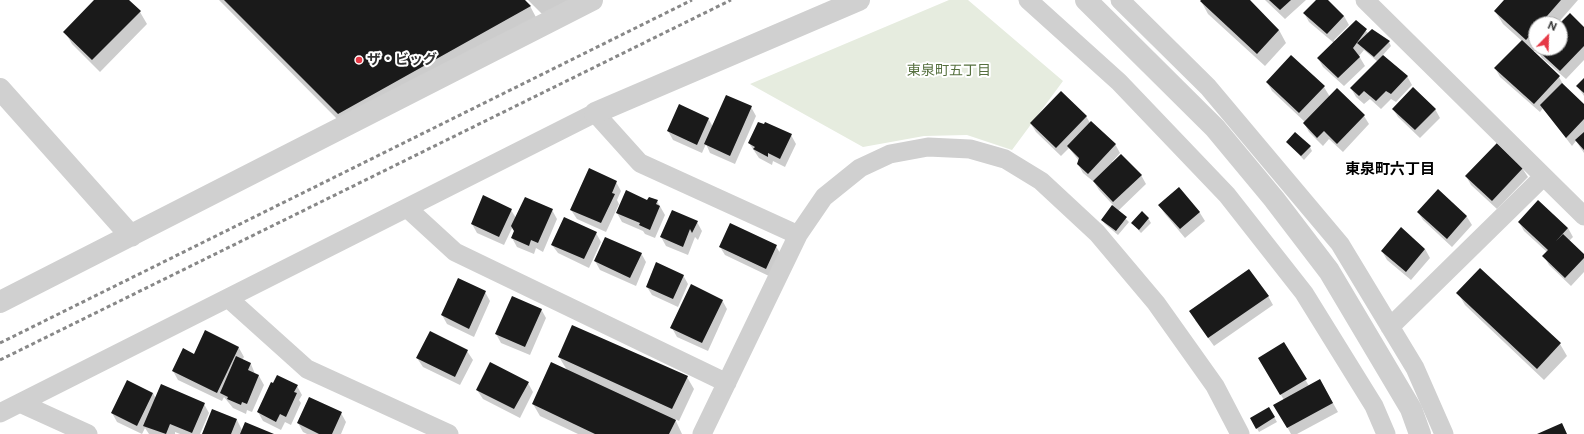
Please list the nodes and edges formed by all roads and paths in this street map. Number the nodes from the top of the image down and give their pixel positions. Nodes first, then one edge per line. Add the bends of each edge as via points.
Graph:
1 (592, 0) edge
2 (859, 0) edge
3 (1028, 0) edge
4 (1086, 0) edge
5 (1120, 0) edge
6 (1365, 0) edge
7 (0, 89) edge
8 (595, 113) junction
9 (1543, 177) junction
10 (407, 208) junction
11 (1584, 216) edge
12 (798, 235) junction
13 (131, 236) junction
14 (228, 298) junction
15 (0, 302) edge
16 (1390, 327) junction
17 (727, 383) junction
18 (20, 403) junction
19 (0, 413) edge
20 (88, 434) edge
21 (449, 434) edge
22 (702, 434) edge
23 (1240, 434) edge
24 (1386, 434) edge
25 (1420, 434) edge
26 (1444, 434) edge

1 - 13 street
2 - 8 street
3 - 24 street via 1119,82 1227,195 1304,293 1374,406
4 - 25 street via 1215,128 1274,199 1328,271 1411,409
5 - 16 street via 1208,87 1340,244
6 - 9 street
7 - 13 street
8 - 10 street
8 - 12 street via 640,163
9 - 11 street
9 - 16 street
10 - 14 street
10 - 17 street via 455,252
12 - 17 street
12 - 23 street via 824,197 860,168 890,154 928,147 970,149 1005,158 1041,181 1097,233 1156,303 1215,386
13 - 15 street
14 - 18 street
14 - 21 street via 307,369
16 - 26 street via 1415,368
17 - 22 street
18 - 19 street
18 - 20 street

